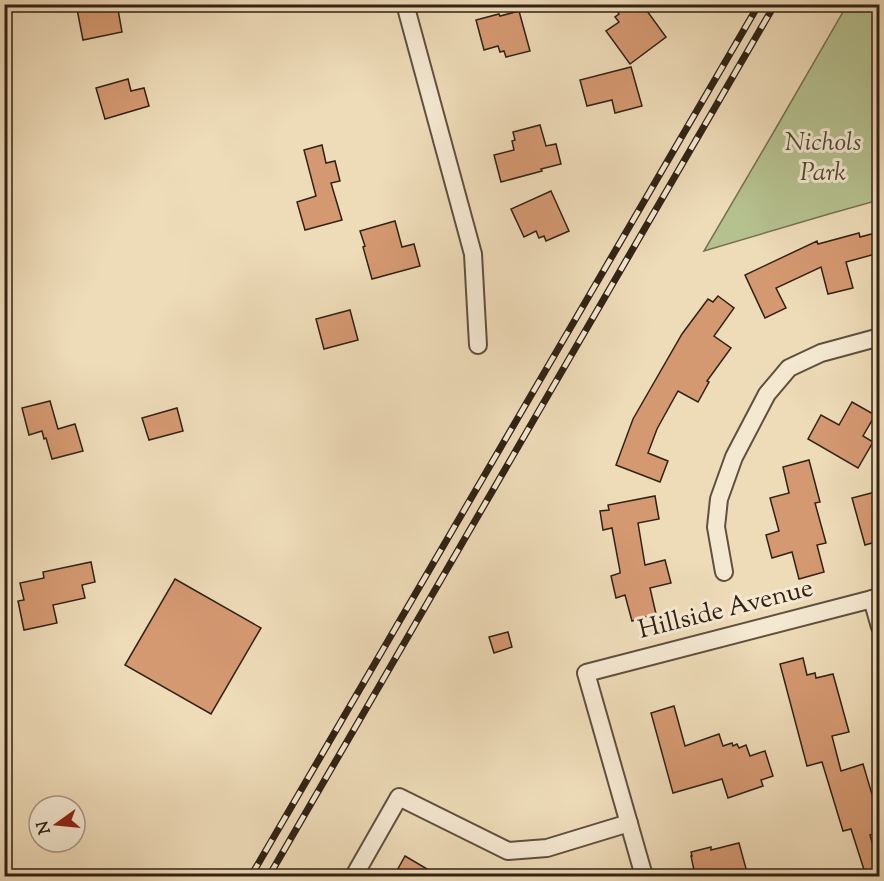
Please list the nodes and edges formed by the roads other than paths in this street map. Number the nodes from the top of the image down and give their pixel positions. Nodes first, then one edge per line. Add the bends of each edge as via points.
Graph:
1 (405, 4) edge
2 (879, 337) edge
3 (478, 345) dead end
4 (724, 572) dead end
5 (876, 598) edge
6 (879, 627) edge
7 (629, 823) junction
8 (354, 876) edge
9 (644, 876) edge

1 - 3 street via 473,254
2 - 4 street via 821,353 789,368 767,394 734,457 719,499 716,527
5 - 6 street
5 - 7 street, Hillside Avenue via 586,673
7 - 8 street via 547,848 508,851 399,797
7 - 9 street

